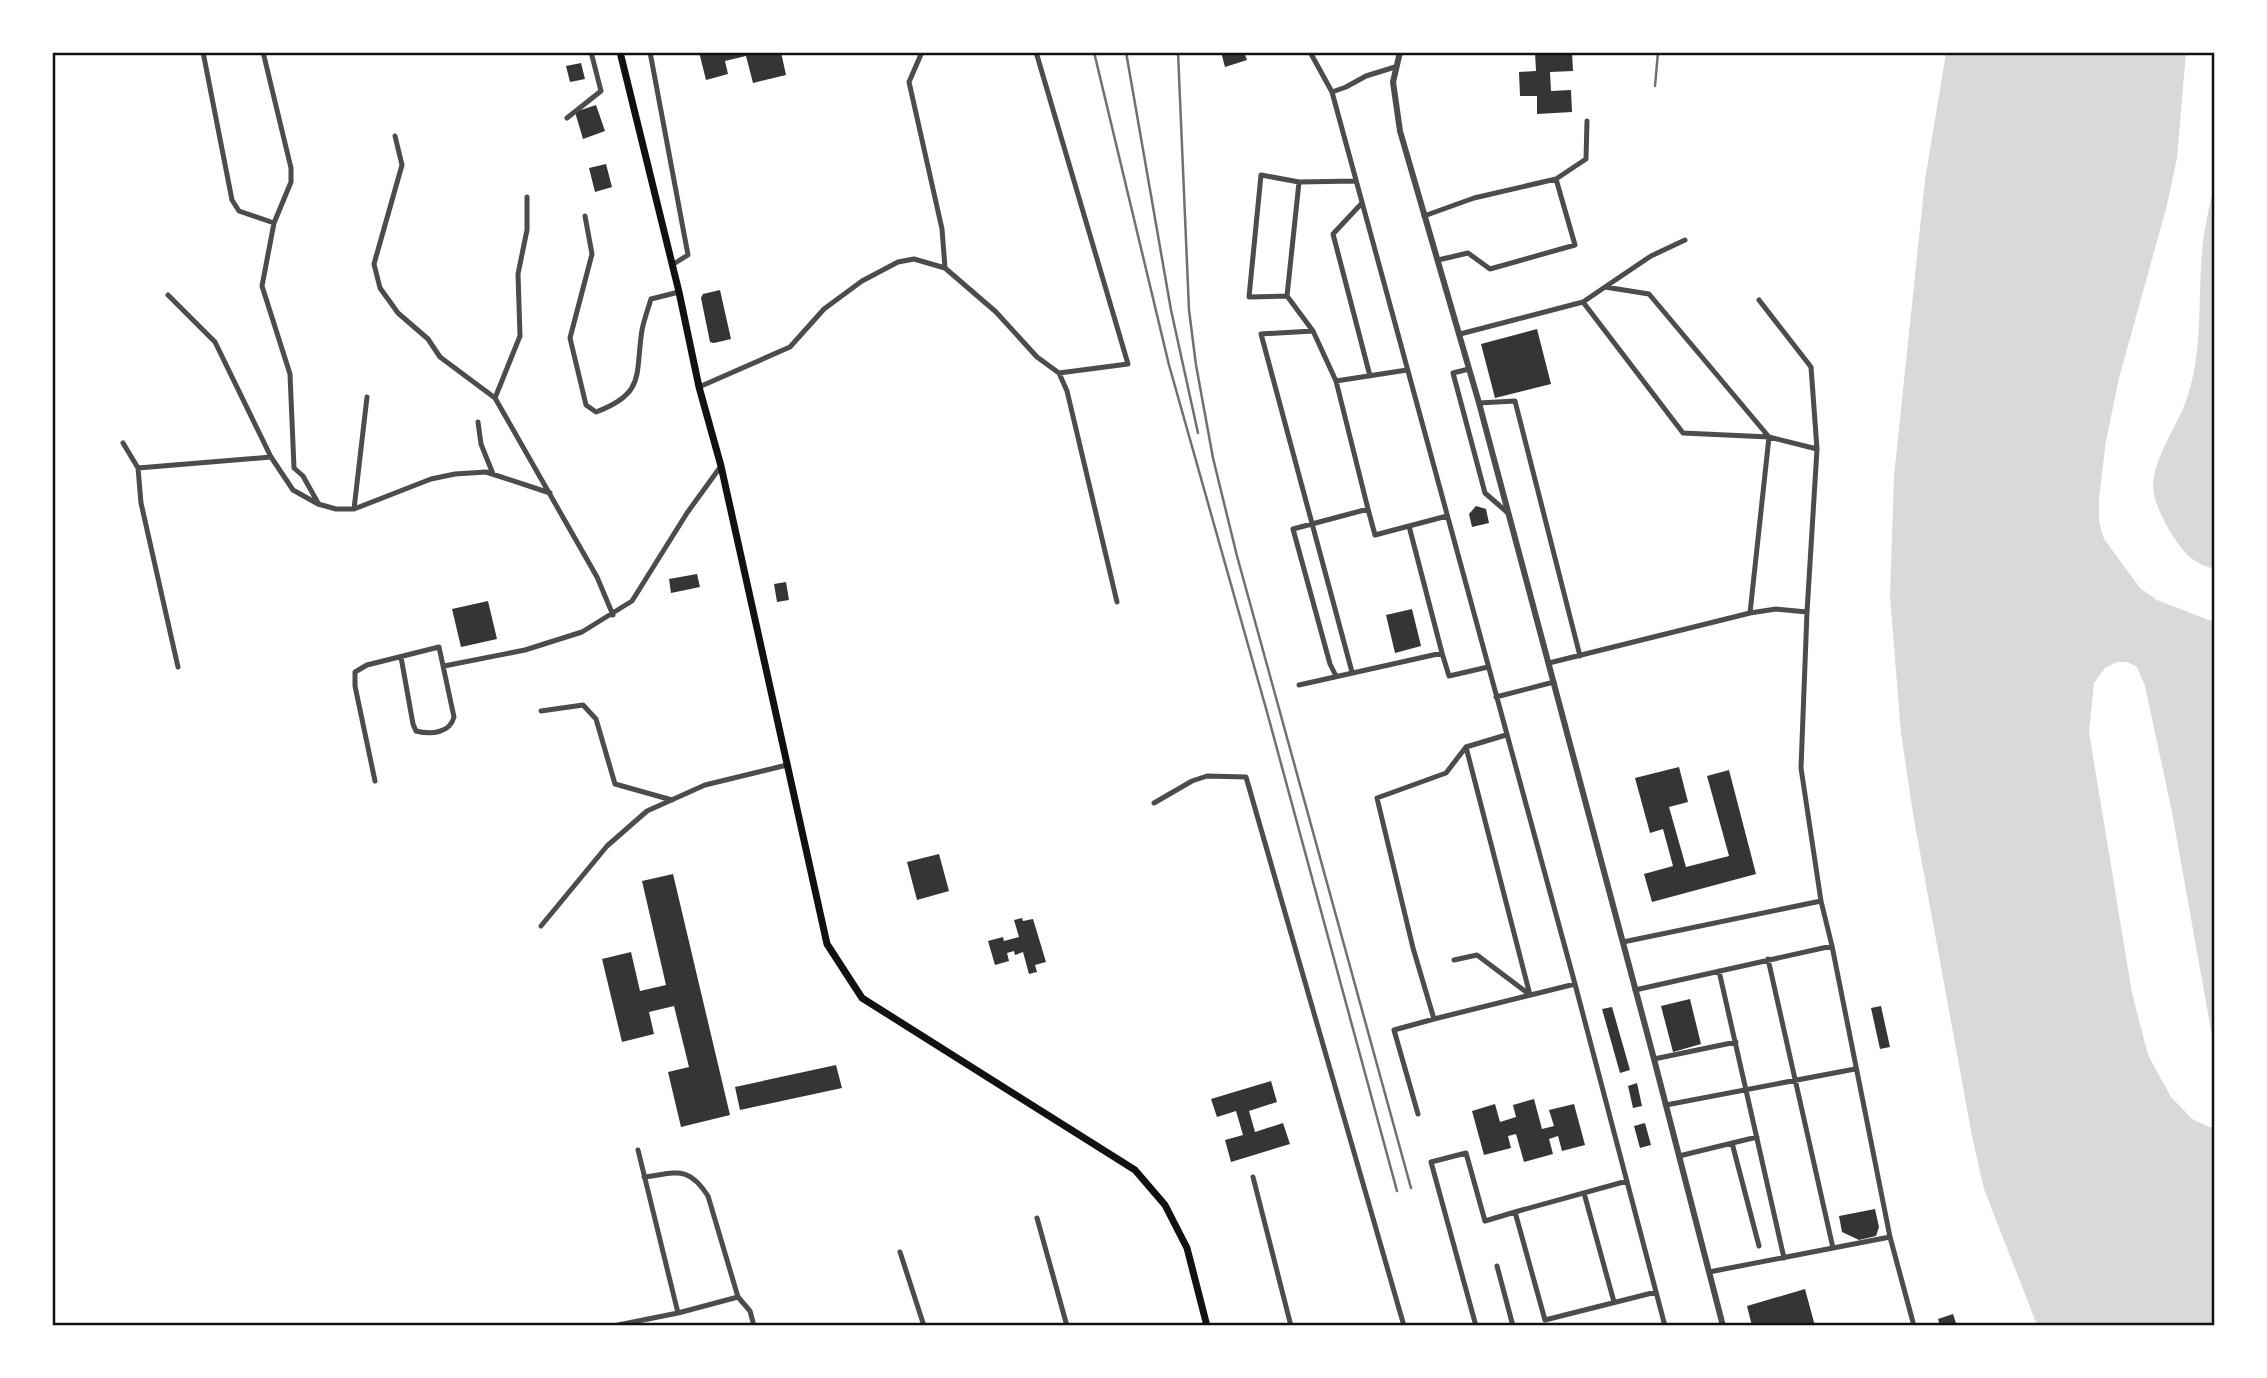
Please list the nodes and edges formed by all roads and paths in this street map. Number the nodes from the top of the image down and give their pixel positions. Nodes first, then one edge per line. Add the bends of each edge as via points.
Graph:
1 (203, 52) edge
2 (263, 52) edge
3 (591, 52) edge
4 (620, 52) edge
5 (650, 52) edge
6 (922, 52) edge
7 (1036, 52) edge
8 (1310, 52) edge
9 (1400, 52) edge
10 (1395, 67) junction
11 (1332, 92) junction
12 (567, 118) dead end
13 (1587, 121) dead end
14 (395, 136) dead end
15 (1556, 179) junction
16 (1356, 181) junction
17 (1299, 182) junction
18 (527, 197) dead end
19 (1362, 203) junction
20 (585, 216) dead end
21 (1424, 216) junction
22 (274, 223) junction
23 (1685, 240) dead end
24 (1438, 260) junction
25 (672, 265) junction
26 (945, 268) junction
27 (1605, 287) junction
28 (679, 292) junction
29 (168, 295) dead end
30 (1287, 296) junction
31 (1759, 300) dead end
32 (1583, 302) junction
33 (1313, 331) junction
34 (1460, 334) junction
35 (1469, 369) junction
36 (1407, 370) junction
37 (1059, 373) junction
38 (1370, 376) junction
39 (1336, 381) junction
40 (699, 387) junction
41 (367, 397) dead end
42 (495, 398) junction
43 (1479, 403) junction
44 (478, 422) dead end
45 (1769, 437) junction
46 (123, 443) dead end
47 (1817, 449) junction
48 (271, 457) junction
49 (721, 466) junction
50 (138, 468) junction
51 (493, 474) junction
52 (550, 493) junction
53 (318, 504) junction
54 (354, 509) junction
55 (1368, 509) junction
56 (1509, 514) junction
57 (1447, 516) junction
58 (1312, 524) junction
59 (1409, 526) junction
60 (1118, 602) dead end
61 (1807, 612) junction
62 (1750, 613) junction
63 (613, 615) junction
64 (1442, 653) junction
65 (1580, 656) junction
66 (401, 657) junction
67 (1549, 663) junction
68 (444, 666) junction
69 (178, 667) dead end
70 (1488, 667) junction
71 (1352, 673) junction
72 (1336, 676) junction
73 (1554, 682) junction
74 (1299, 685) dead end
75 (1496, 697) junction
76 (541, 710) dead end
77 (1506, 735) junction
78 (1466, 747) junction
79 (788, 765) junction
80 (375, 781) dead end
81 (672, 800) junction
82 (1154, 803) dead end
83 (1821, 901) junction
84 (541, 926) dead end
85 (1623, 942) junction
86 (1832, 946) junction
87 (1768, 959) junction
88 (1454, 961) dead end
89 (1719, 971) junction
90 (1575, 984) junction
91 (1636, 990) junction
92 (1530, 995) junction
93 (1434, 1019) junction
94 (1736, 1042) junction
95 (1654, 1059) junction
96 (1856, 1069) junction
97 (1795, 1080) junction
98 (1747, 1090) junction
99 (1666, 1105) junction
100 (1418, 1114) dead end
101 (1758, 1138) junction
102 (1732, 1143) junction
103 (638, 1150) dead end
104 (1679, 1156) junction
105 (644, 1177) junction
106 (1253, 1177) dead end
107 (1627, 1181) junction
108 (1584, 1193) junction
109 (1516, 1212) junction
110 (1037, 1218) dead end
111 (1891, 1237) junction
112 (1759, 1246) dead end
113 (1833, 1248) junction
114 (900, 1252) dead end
115 (1784, 1258) junction
116 (1497, 1266) dead end
117 (1709, 1272) junction
118 (1656, 1292) junction
119 (738, 1297) junction
120 (1614, 1303) junction
121 (678, 1313) junction
122 (618, 1325) edge
123 (754, 1325) edge
124 (924, 1325) edge
125 (1067, 1325) edge
126 (1207, 1325) edge
127 (1292, 1325) edge
128 (1404, 1325) edge
129 (1476, 1325) edge
130 (1513, 1325) edge
131 (1665, 1325) edge
132 (1723, 1325) edge
133 (1914, 1325) edge

1 - 22 street via 232,200 239,211
2 - 22 street via 291,168 291,183
3 - 12 street via 601,91
4 - 25 main road
5 - 25 street via 688,255
6 - 26 street via 909,82 942,229
7 - 37 street via 1128,364
8 - 11 street
9 - 10 street
10 - 11 street
10 - 21 street via 1395,103
11 - 16 street
13 - 15 street via 1587,159
14 - 42 street via 402,165 374,264 380,288 440,357
15 - 21 street via 1474,198
15 - 24 street via 1575,245 1490,269 1468,253
16 - 17 street
16 - 19 street
17 - 30 street
17 - 30 street via 1261,175 1250,297
18 - 42 street via 527,230 518,274 520,336
19 - 36 street
19 - 38 street via 1333,234
20 - 28 street via 592,254 570,338 586,405 596,412 618,404 632,388 651,299
21 - 24 street
22 - 53 street via 262,286 290,374 294,468
23 - 27 street
24 - 34 street
25 - 28 main road
26 - 37 street
26 - 40 street via 914,259 898,262 824,309 790,347
27 - 32 street
27 - 45 street via 1649,294
28 - 40 main road
29 - 48 street via 215,342
30 - 33 street
31 - 47 street via 1811,367
32 - 34 street
32 - 45 street via 1683,433
33 - 39 street
33 - 58 street via 1261,334
34 - 35 street
35 - 43 street
35 - 56 street via 1453,373 1485,493
36 - 38 street
36 - 57 street
37 - 60 street
38 - 39 street
39 - 55 street
40 - 49 main road
41 - 54 street
42 - 52 street
43 - 56 street
43 - 65 street via 1515,401
44 - 51 street
45 - 47 street
45 - 62 street
46 - 50 street
47 - 61 street
48 - 50 street
48 - 53 street via 293,490
49 - 63 street via 632,601
49 - 79 main road
50 - 69 street via 141,503
51 - 52 street
51 - 54 street via 431,479
52 - 63 street
53 - 54 street
55 - 58 street
55 - 59 street via 1375,535
56 - 67 street
57 - 59 street
57 - 70 street
58 - 71 street
58 - 72 street via 1293,529
59 - 64 street
61 - 62 street via 1776,609
61 - 83 street via 1801,768
62 - 65 street
63 - 68 street via 582,632 525,650
64 - 70 street via 1449,676
64 - 71 street
65 - 67 street
66 - 68 street via 439,647
66 - 68 street via 413,724 416,731 427,734 452,724
66 - 80 street via 360,668 353,678
67 - 73 street
70 - 75 street
71 - 72 street
72 - 74 street
73 - 75 street
73 - 85 street
75 - 77 street
76 - 81 street via 583,705 596,719 615,784
77 - 78 street
77 - 90 street
78 - 92 street
78 - 93 street via 1446,773 1377,798
79 - 81 street via 705,785
79 - 126 main road via 827,944 862,998 1135,1170 1165,1205 1186,1248
81 - 84 street via 647,811 607,846
82 - 128 street via 1192,780 1246,778
83 - 85 street
83 - 86 street
85 - 91 street
86 - 87 street
86 - 96 street
87 - 89 street
87 - 97 street
88 - 92 street via 1477,954
89 - 91 street
89 - 94 street
90 - 92 street
90 - 107 street
91 - 95 street
92 - 93 street
93 - 100 street via 1394,1030
94 - 95 street
94 - 98 street
95 - 99 street
96 - 97 street
96 - 111 street
97 - 98 street
97 - 113 street
98 - 99 street
98 - 101 street
99 - 104 street
101 - 102 street
101 - 115 street
102 - 104 street
102 - 112 street
103 - 105 street
104 - 117 street
105 - 119 street via 683,1172 699,1182 708,1196
105 - 121 street
106 - 127 street
107 - 108 street
107 - 118 street
108 - 109 street
108 - 120 street
109 - 120 street via 1545,1320
109 - 129 street via 1485,1221 1466,1153 1431,1162
110 - 125 street
111 - 113 street
111 - 133 street
113 - 115 street
114 - 124 street
115 - 117 street
116 - 130 street
117 - 132 street
118 - 120 street
118 - 131 street
119 - 121 street
119 - 123 street
121 - 122 street

